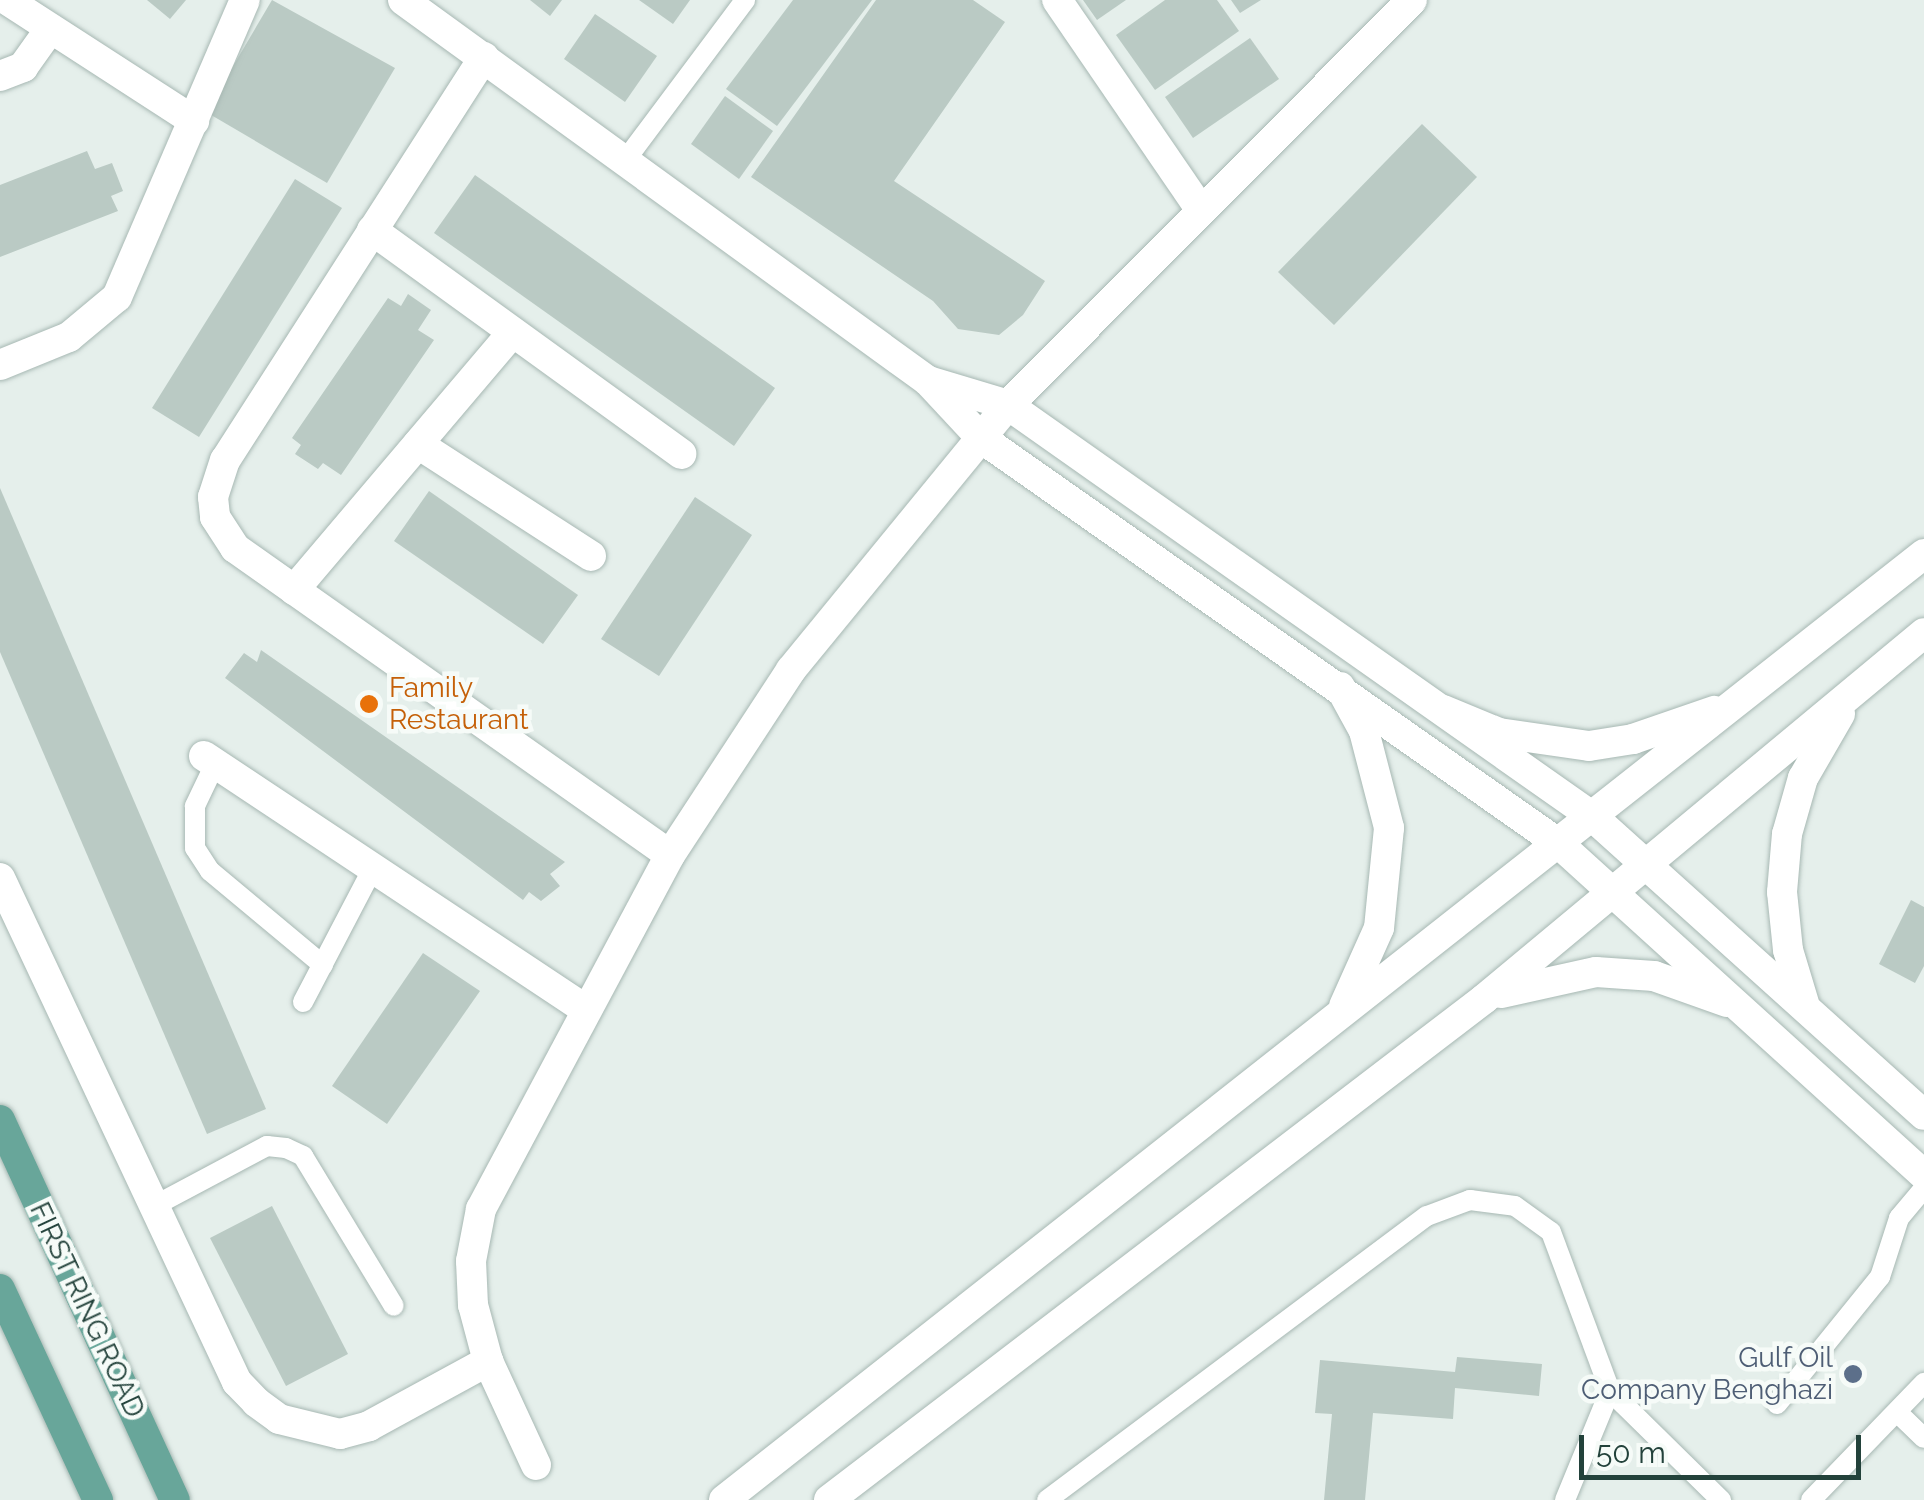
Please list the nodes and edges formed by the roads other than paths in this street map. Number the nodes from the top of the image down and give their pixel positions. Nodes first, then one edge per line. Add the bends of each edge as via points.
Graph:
1 (7, 0) edge
2 (245, 0) edge
3 (403, 0) edge
4 (745, 0) edge
5 (1058, 0) edge
6 (1405, 2) edge
7 (50, 29) junction
8 (484, 56) junction
9 (0, 76) edge
10 (194, 121) junction
11 (627, 158) junction
12 (1200, 210) junction
13 (372, 230) junction
14 (513, 332) junction
15 (0, 365) edge
16 (928, 381) junction
17 (1008, 404) junction
18 (981, 438) junction
19 (418, 444) junction
20 (682, 454) dead end
21 (1924, 554) edge
22 (591, 556) dead end
23 (294, 590) junction
24 (1924, 633) edge
25 (1867, 680) junction
26 (1340, 688) junction
27 (1736, 704) junction
28 (1442, 710) junction
29 (210, 760) joint
30 (1593, 817) junction
31 (1558, 842) junction
32 (670, 854) junction
33 (1648, 862) junction
34 (373, 868) junction
35 (0, 878) edge
36 (1616, 890) junction
37 (323, 965) junction
38 (1484, 1000) junction
39 (303, 1002) dead end
40 (1804, 1006) junction
41 (583, 1008) junction
42 (1337, 1019) junction
43 (1761, 1020) junction
44 (1924, 1115) edge
45 (0, 1120) edge
46 (1924, 1174) edge
47 (1924, 1188) edge
48 (154, 1206) junction
49 (0, 1289) edge
50 (394, 1306) dead end
51 (488, 1360) junction
52 (1924, 1384) edge
53 (1610, 1391) junction
54 (1778, 1404) dead end
55 (1897, 1412) junction
56 (1924, 1438) edge
57 (536, 1465) dead end
58 (1707, 1496) edge
59 (174, 1497) edge
60 (98, 1500) edge
61 (724, 1500) edge
62 (830, 1500) edge
63 (1047, 1500) edge
64 (1565, 1500) edge
65 (1811, 1500) edge

1 - 7 street
2 - 10 street
3 - 8 street
4 - 11 lane
5 - 12 street
6 - 12 street
7 - 9 street via 24,67
7 - 10 street
8 - 11 street
8 - 13 street
10 - 15 street via 117,297 69,337
11 - 16 street
12 - 17 street
13 - 14 street
13 - 23 street via 216,476 213,496 223,534
14 - 19 street
14 - 20 street
16 - 17 street
16 - 18 street
17 - 18 street
17 - 28 street
18 - 26 street
18 - 32 street via 792,670
19 - 22 street
19 - 23 street
21 - 27 street
23 - 32 street
24 - 25 street
25 - 33 street
25 - 40 street via 1830,726 1787,834 1782,892 1788,950
26 - 31 street
26 - 42 street via 1380,779 1388,862 1379,928
27 - 28 street via 1633,739 1589,746 1499,733
27 - 30 street
28 - 30 street
29 - 34 street
29 - 37 lane via 194,806 195,848 210,871
30 - 31 street
30 - 33 street
31 - 36 street
31 - 42 street
32 - 41 street
33 - 36 street
33 - 40 street
34 - 37 lane
34 - 41 street
35 - 48 street
36 - 38 street
36 - 43 street
37 - 39 lane
38 - 43 street via 1577,974 1654,976 1711,992
38 - 62 street
40 - 44 street
41 - 51 street via 481,1209 473,1305
42 - 61 street
43 - 46 street
45 - 59 main road, FIRST RING ROAD
47 - 54 lane via 1899,1218 1880,1277
48 - 50 lane via 267,1146 286,1148 303,1156
48 - 51 street via 237,1382 279,1420 340,1434
49 - 60 main road
51 - 57 street
52 - 55 lane
53 - 58 lane
53 - 63 lane via 1550,1232 1515,1206 1470,1200 1427,1216
53 - 64 lane
55 - 56 lane
55 - 65 lane

